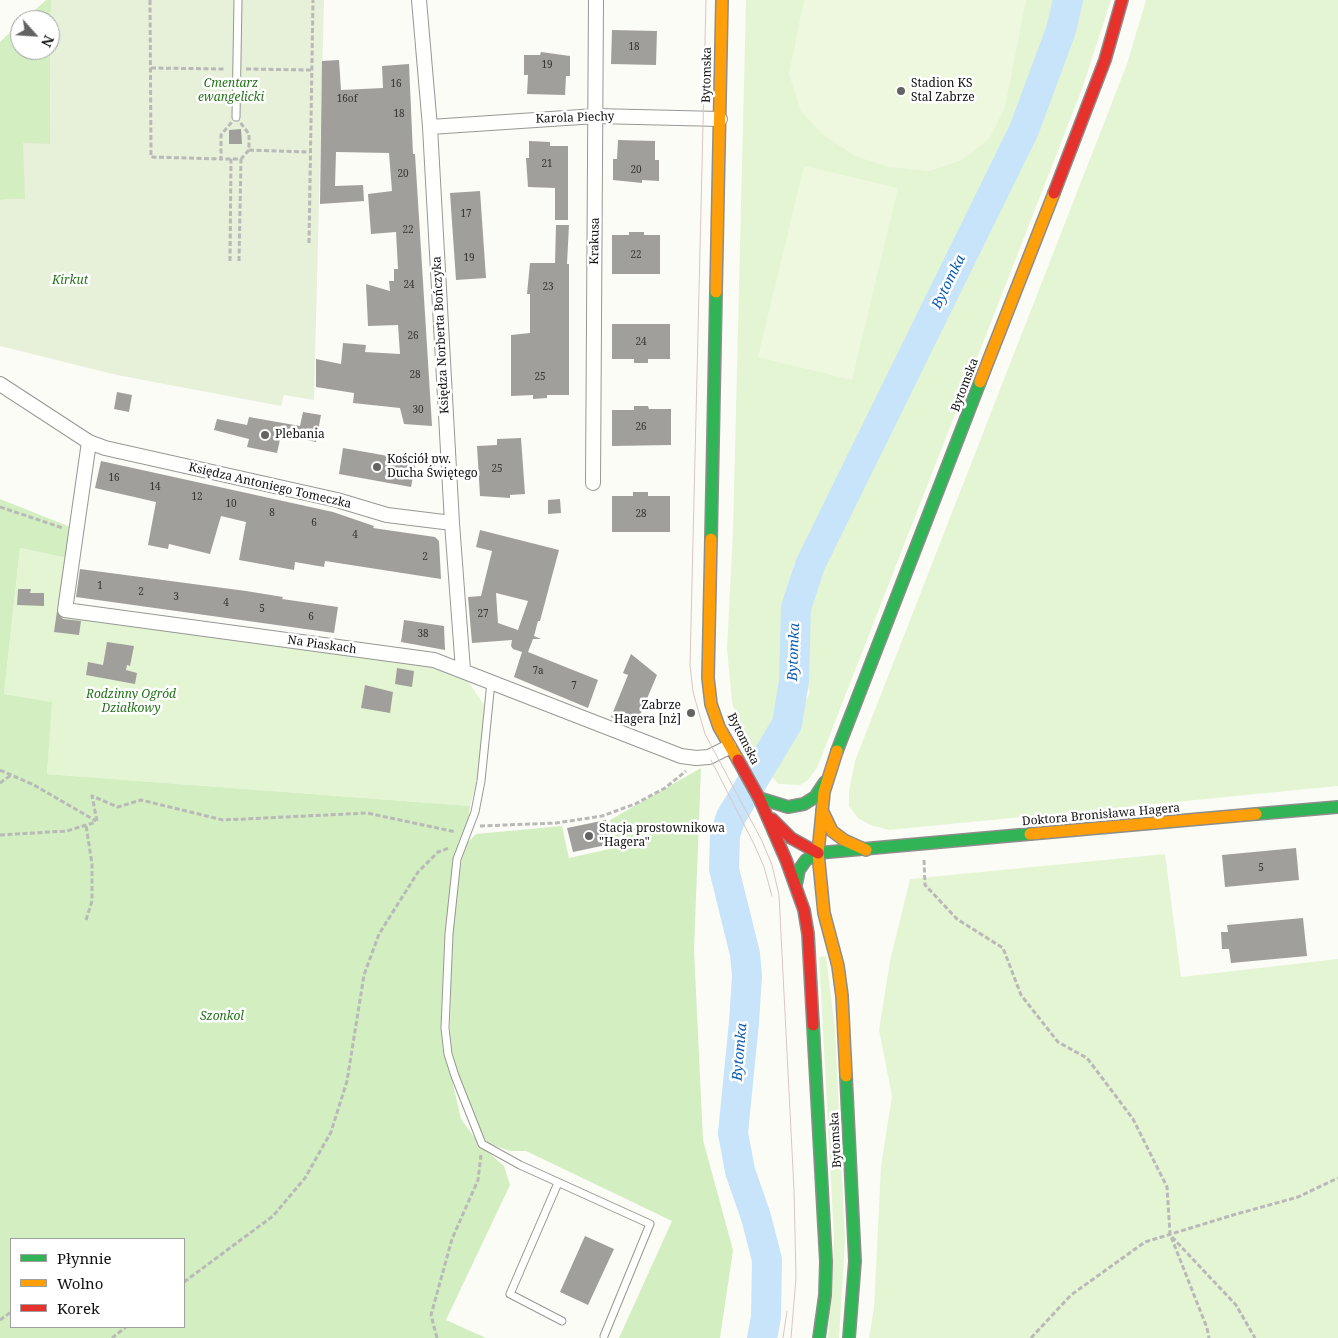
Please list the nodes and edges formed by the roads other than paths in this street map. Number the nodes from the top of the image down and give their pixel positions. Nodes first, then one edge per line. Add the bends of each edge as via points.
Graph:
1 (238, 0) edge
2 (419, 0) edge
3 (596, 0) edge
4 (722, 0) edge
5 (1122, 0) edge
6 (596, 116) junction
7 (236, 117) road end
8 (720, 119) junction
9 (430, 126) junction
10 (0, 384) edge
11 (90, 442) junction
12 (593, 483) dead end
13 (452, 523) junction
14 (463, 670) junction
15 (491, 682) junction
16 (732, 753) junction
17 (828, 778) junction
18 (758, 798) junction
19 (1338, 807) edge
20 (822, 809) junction
21 (765, 813) junction
22 (867, 851) junction
23 (818, 854) junction
24 (796, 885) junction
25 (558, 1182) junction
26 (562, 1321) dead end
27 (604, 1336) dead end
28 (819, 1338) edge
29 (848, 1338) edge

1 - 7 lane
2 - 9 street, Księdza Norberta Bończyka
3 - 6 street, Krakusa
4 - 8 street, Bytomska
5 - 17 street, Bytomska via 1086,111
6 - 8 street, Karola Piechy
6 - 9 street, Karola Piechy
6 - 12 street, Krakusa
8 - 16 street, Bytomska via 707,657 712,704
9 - 13 street, Księdza Norberta Bończyka
10 - 11 street, Księdza Antoniego Tomeczka
11 - 13 street, Księdza Antoniego Tomeczka via 104,448 338,500 386,515
11 - 14 street, Na Piaskach via 65,610 434,660
13 - 14 street, Księdza Norberta Bończyka
14 - 15 street, Na Piaskach
15 - 16 street, Na Piaskach via 661,749 696,758
15 - 25 lane via 481,781 470,826 457,859 448,934 445,1028 448,1054 482,1144
16 - 18 street, Bytomska
17 - 18 street, Bytomska via 815,797 804,804 788,807
17 - 20 street, Bytomska
18 - 21 street, Bytomska
19 - 22 street, Doktora Bronisława Hagera
20 - 22 street via 832,831
20 - 23 street, Bytomska
21 - 23 street, Bytomska via 791,838
21 - 24 street, Bytomska
22 - 23 street, Doktora Bronisława Hagera
23 - 24 street via 806,860 799,870
23 - 29 street, Bytomska via 821,896 842,996 854,1238 854,1281
24 - 28 street, Bytomska via 808,934 826,1262
25 - 26 lane via 510,1294
25 - 27 lane via 650,1224

